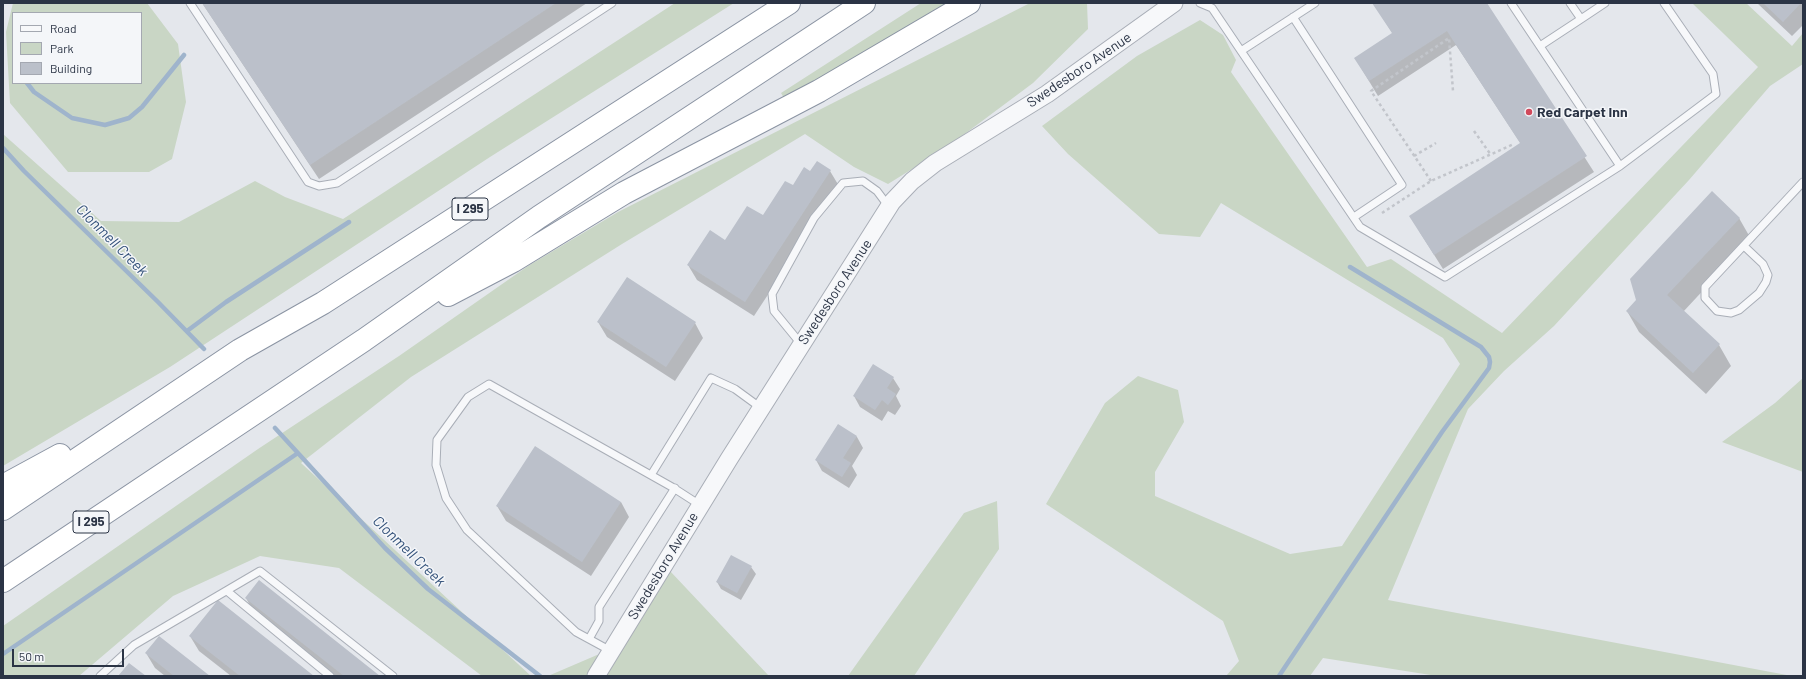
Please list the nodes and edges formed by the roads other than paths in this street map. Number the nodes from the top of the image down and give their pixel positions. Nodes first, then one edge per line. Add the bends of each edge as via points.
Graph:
1 (190, 3) edge
2 (612, 3) edge
3 (789, 3) edge
4 (864, 3) edge
5 (969, 3) edge
6 (1174, 3) edge
7 (1200, 3) edge
8 (1315, 3) edge
9 (1511, 3) edge
10 (1570, 3) edge
11 (1605, 3) edge
12 (1664, 3) edge
13 (1293, 17) junction
14 (1581, 19) junction
15 (1540, 46) junction
16 (1241, 51) junction
17 (1620, 166) junction
18 (1803, 182) edge
19 (889, 207) junction
20 (1354, 217) junction
21 (1744, 246) junction
22 (364, 340) junction
23 (802, 345) junction
24 (761, 408) junction
25 (149, 411) junction
26 (651, 475) junction
27 (3, 486) edge
28 (675, 488) junction
29 (700, 505) junction
30 (3, 509) edge
31 (3, 581) edge
32 (227, 591) junction
33 (589, 639) junction
34 (611, 651) junction
35 (100, 676) edge
36 (330, 676) edge
37 (393, 676) edge
38 (596, 676) edge

1 - 2 lane via 308,182 319,186 337,183
3 - 25 highway, I 295 via 471,209 323,303 240,350
4 - 22 highway, I 295 via 545,213
5 - 22 highway via 819,91 624,193 513,261
6 - 19 street, Swedesboro Avenue via 1053,90 935,163 907,186
7 - 16 lane via 1212,8
8 - 13 lane
9 - 15 lane
10 - 14 lane
11 - 14 lane
12 - 17 lane via 1713,74 1716,94
13 - 16 lane
13 - 20 lane via 1402,185
14 - 15 lane
15 - 17 lane
16 - 20 lane
17 - 20 lane via 1445,277 1360,227
18 - 21 lane
19 - 23 street, Swedesboro Avenue
19 - 23 lane via 877,191 864,181 843,183 814,218 772,294 774,311
21 - 21 lane via 1705,287 1705,298 1717,311 1731,313 1739,310 1759,293 1766,282 1768,275 1763,264
22 - 31 highway, I 295
23 - 24 street, Swedesboro Avenue
24 - 26 lane via 735,389 710,378
24 - 29 street, Swedesboro Avenue
25 - 27 highway
25 - 30 highway, I 295
26 - 28 lane
26 - 33 lane via 489,384 468,397 438,440 436,465 446,498 467,530 576,632
28 - 29 lane
28 - 33 lane via 599,607 598,621
29 - 34 street, Swedesboro Avenue
32 - 35 lane via 134,646
32 - 36 lane
32 - 37 lane via 260,571
33 - 34 lane
34 - 38 street, Swedesboro Avenue

